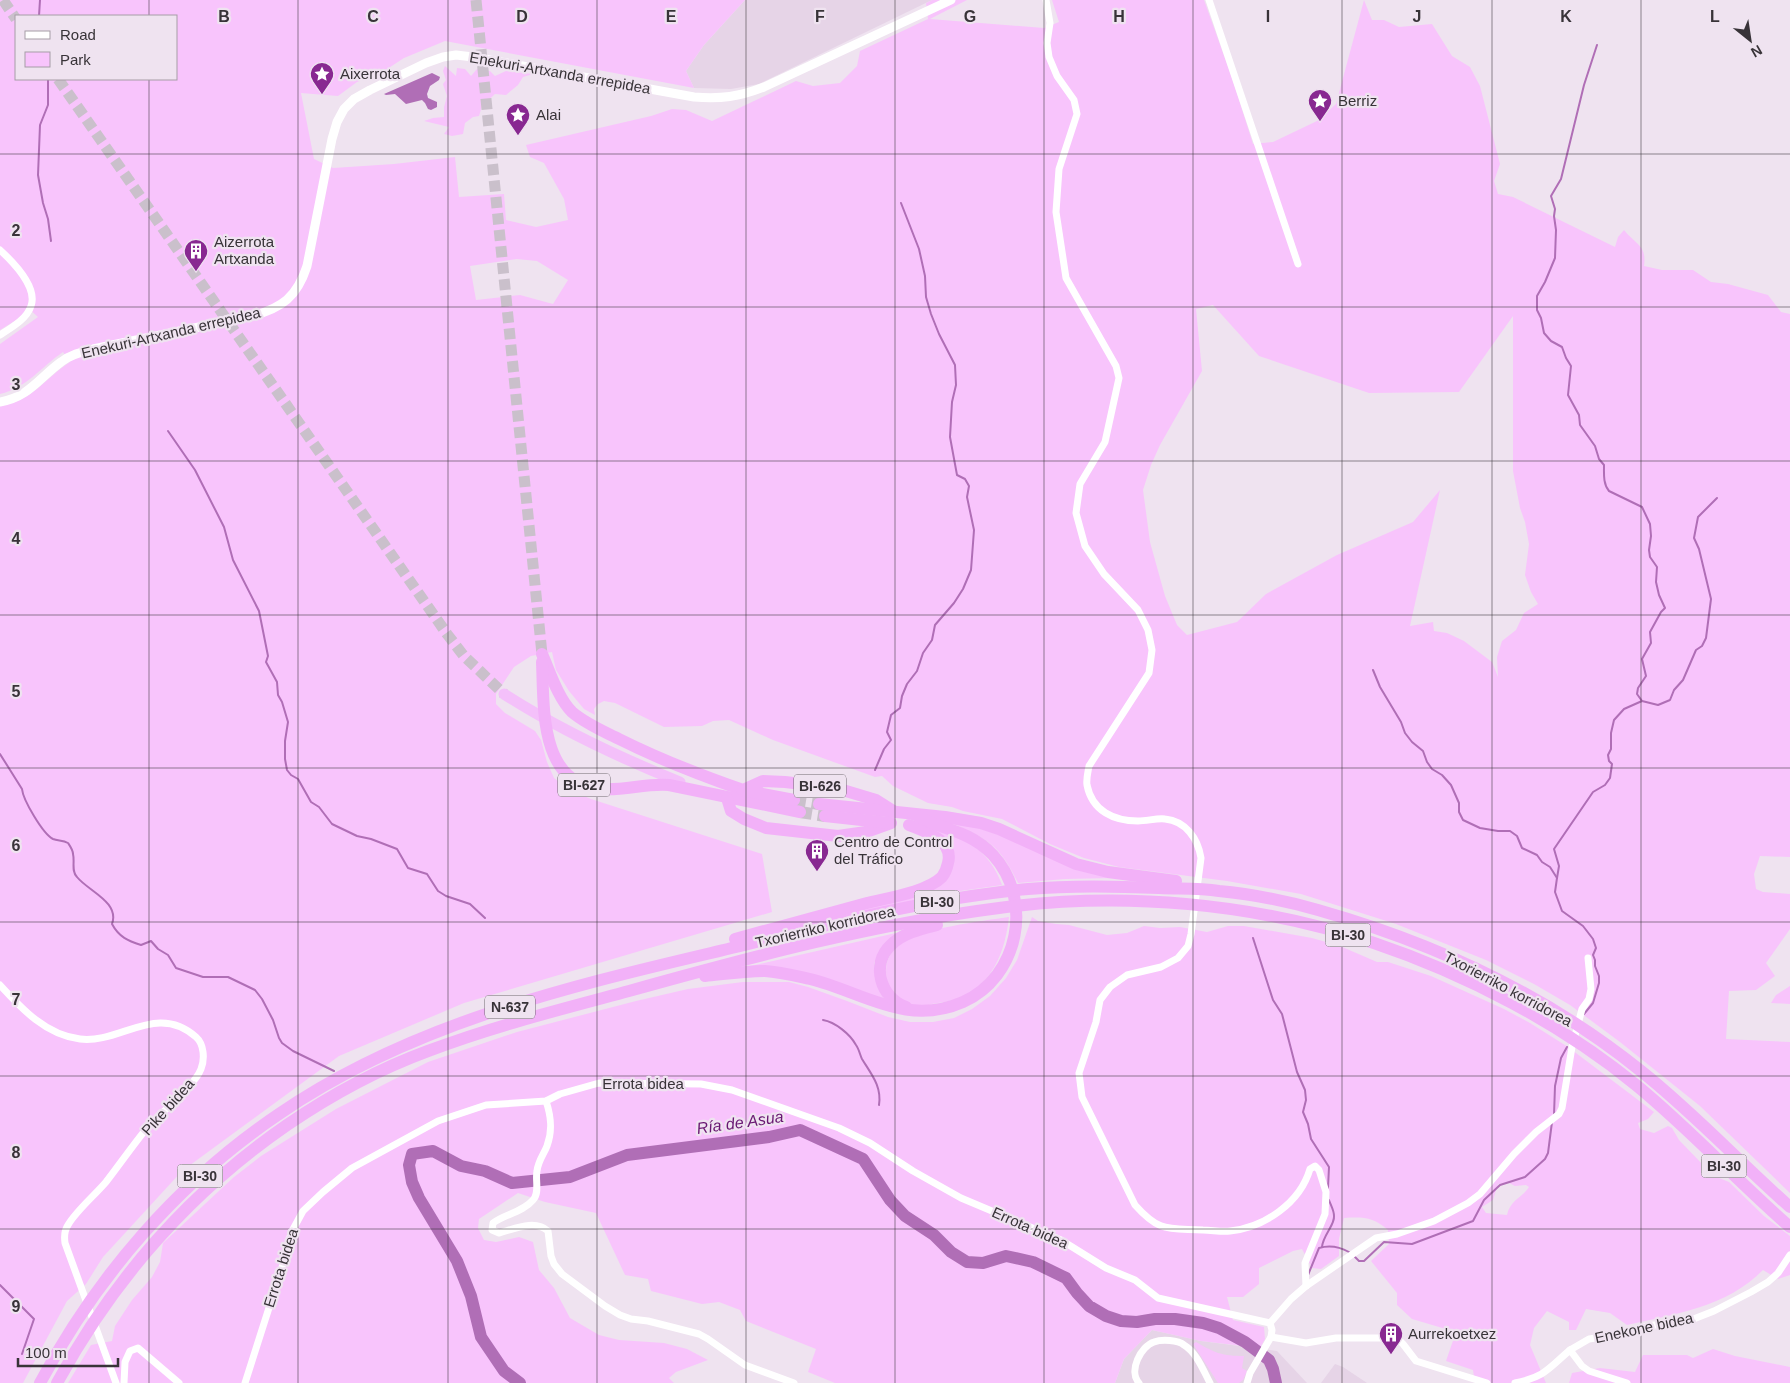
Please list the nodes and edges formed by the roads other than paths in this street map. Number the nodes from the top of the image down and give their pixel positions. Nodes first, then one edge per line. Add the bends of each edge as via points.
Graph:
1 (951, 0) edge
2 (1046, 0) edge
3 (1209, 0) edge
4 (0, 250) edge
5 (1298, 264) dead end
6 (0, 335) edge
7 (0, 402) edge
8 (504, 694) tunnel mouth
9 (680, 782) junction
10 (743, 790) junction
11 (727, 798) junction
12 (822, 810) tunnel mouth
13 (893, 818) junction
14 (911, 820) junction
15 (1217, 890) junction
16 (1002, 907) junction
17 (1588, 958) dead end
18 (662, 964) junction
19 (682, 976) junction
20 (599, 981) joint
21 (0, 985) edge
22 (916, 1010) junction
23 (422, 1038) joint
24 (546, 1100) junction
25 (1790, 1208) edge
26 (1790, 1227) edge
27 (1790, 1256) edge
28 (1306, 1286) junction
29 (1270, 1323) junction
30 (1269, 1340) junction
31 (1570, 1350) junction
32 (40, 1383) edge
33 (56, 1383) edge
34 (116, 1383) edge
35 (124, 1383) edge
36 (179, 1383) edge
37 (245, 1383) edge
38 (794, 1383) edge
39 (1139, 1383) edge
40 (1210, 1383) edge
41 (1247, 1383) edge
42 (1487, 1383) edge
43 (1515, 1383) edge
44 (1627, 1383) edge

1 - 7 street, Enekuri-Artxanda errepidea via 764,87 727,98 694,97 456,55 426,63 354,99 340,116 332,139 307,266 300,284 288,299 268,312 77,353 29,390
2 - 28 street via 1050,23 1048,56 1074,100 1077,114 1059,168 1056,212 1066,278 1116,366 1119,378 1105,442 1080,484 1076,512 1085,546 1104,574 1138,610 1148,630 1152,650 1149,673 1089,766 1087,784 1094,803 1111,817 1138,821 1166,819 1181,824 1194,836 1200,850 1188,946 1178,958 1161,967 1127,975 1110,987 1100,1000 1079,1073 1082,1097 1135,1205 1148,1220 1167,1229 1229,1231 1251,1227 1292,1202 1306,1182 1310,1169 1315,1166 1326,1192 1325,1214 1305,1263
3 - 5 street
4 - 6 street via 20,272 32,303 19,322
8 - 9 highway, BI-626 via 565,730
9 - 10 highway, BI-626
9 - 11 highway, BI-626
10 - 11 highway, BI-626 via 797,806
10 - 11 highway, BI-627 via 688,771 586,723 571,710 557,689 542,654 547,733 552,753 573,779 601,789 670,785
10 - 13 highway, BI-626 via 763,781 836,788 876,800
11 - 13 highway, BI-626 via 731,811 766,828 838,836 866,832
12 - 13 highway, BI-626
13 - 14 highway, BI-626
14 - 15 highway via 945,817 981,823 1076,864
14 - 18 highway via 948,849 948,867 935,882 714,944
14 - 22 highway via 954,829 993,855 1014,896 1017,922 1007,957 987,986 949,1007
15 - 18 highway, Txorierriko korridorea / BI-30 via 1101,885 980,894
15 - 25 highway, Txorierriko korridorea / BI-30 via 1284,902 1367,925 1484,972 1586,1031 1619,1054 1669,1094
16 - 19 highway, Txorierriko korridorea / BI-30 via 880,928
16 - 22 highway via 917,930 890,945 881,962 883,985 892,999
16 - 26 highway, Txorierriko korridorea / BI-30 via 1126,902 1236,910 1312,925 1424,962 1477,985 1546,1023 1603,1060 1659,1105
17 - 28 street via 1591,990 1582,1009 1572,1047 1559,1114 1536,1132 1468,1203 1434,1221 1376,1238
18 - 20 highway, Txorierriko korridorea / BI-30
19 - 22 highway via 781,973 812,980 885,1006
19 - 33 highway, Txorierriko korridorea / BI-30 via 486,1030 428,1051 359,1083 296,1120 229,1170 158,1238 97,1316
20 - 23 highway, Txorierriko korridorea / N-637 via 497,1011
21 - 34 street, Pike bidea via 28,1015 68,1036 90,1040 141,1025 164,1023 185,1028 202,1045 203,1060 191,1083 148,1128 68,1224 64,1234
23 - 32 highway, Txorierriko korridorea / BI-30 via 367,1062 304,1098 260,1127 207,1170 159,1216 116,1266 75,1323
24 - 29 street, Errota bidea via 599,1083 701,1084 732,1090 839,1128 870,1143 913,1172 961,1198 1061,1240 1106,1268 1135,1280 1158,1298
24 - 37 street, Errota bidea via 486,1105 438,1121 352,1168 302,1211 291,1233
24 - 38 street via 551,1130 537,1169 534,1199 493,1223 492,1230 499,1233 528,1225 544,1227 548,1231 554,1264 562,1274 605,1306 631,1319 699,1334 745,1365
27 - 31 street, Enekone bidea via 1768,1282 1714,1311 1691,1320 1590,1339
28 - 29 street
29 - 30 street
30 - 41 street
30 - 42 street via 1306,1343 1336,1338 1397,1338 1416,1361
31 - 43 street, Enekone bidea via 1544,1373
31 - 44 street via 1588,1371
35 - 36 street via 125,1362 130,1351 138,1348
39 - 40 street via 1134,1376 1136,1363 1151,1343 1162,1340 1184,1344

